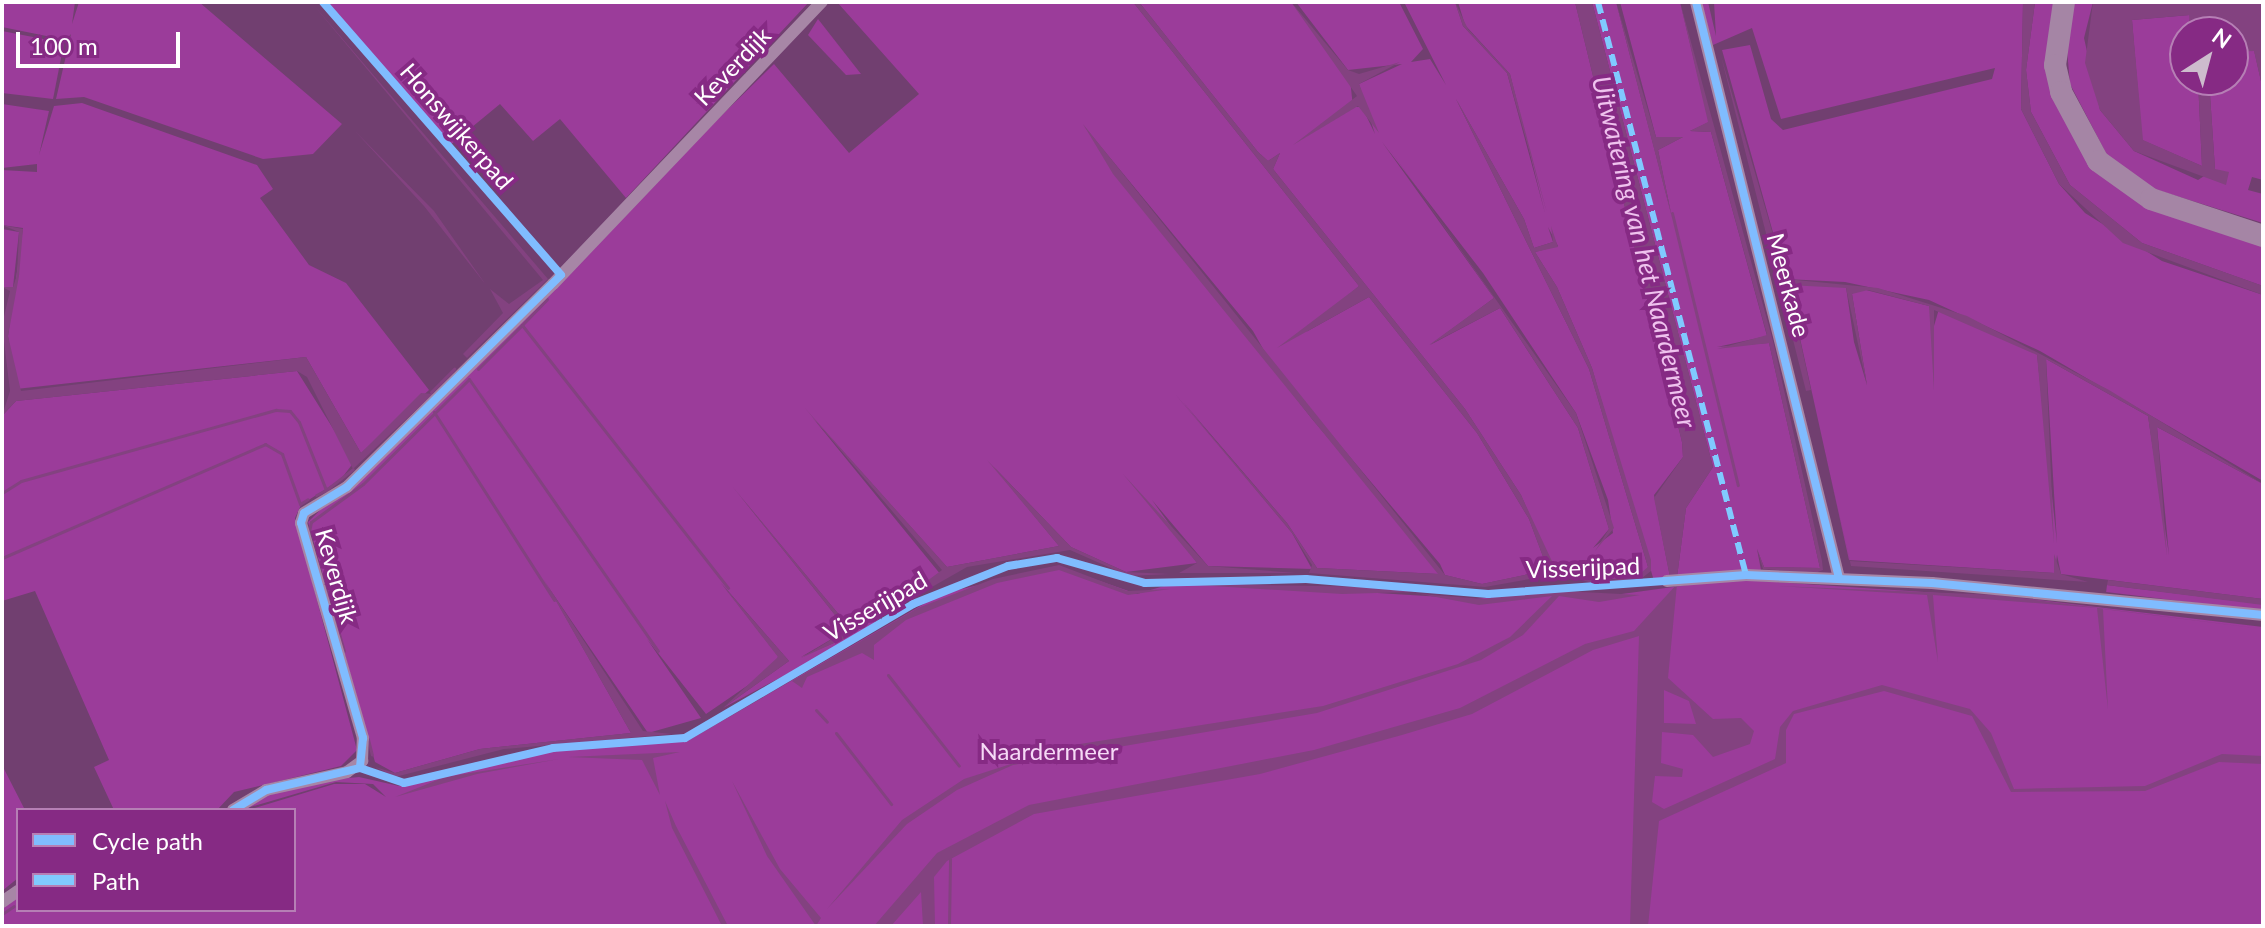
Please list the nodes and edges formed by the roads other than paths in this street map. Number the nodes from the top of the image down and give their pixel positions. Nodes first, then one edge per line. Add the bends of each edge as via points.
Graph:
1 (822, 2) edge
2 (1696, 2) edge
3 (2064, 2) edge
4 (2263, 236) edge
5 (1839, 578) junction
6 (1673, 581) dead end
7 (2263, 615) edge
8 (236, 808) edge

1 - 8 street, Keverdijk via 347,487 304,513 301,523 363,738 362,761 347,772 266,790
2 - 5 street, Meerkade
3 - 4 highway via 2056,32 2061,92 2098,161 2151,199
5 - 6 street via 1746,575
5 - 7 street

